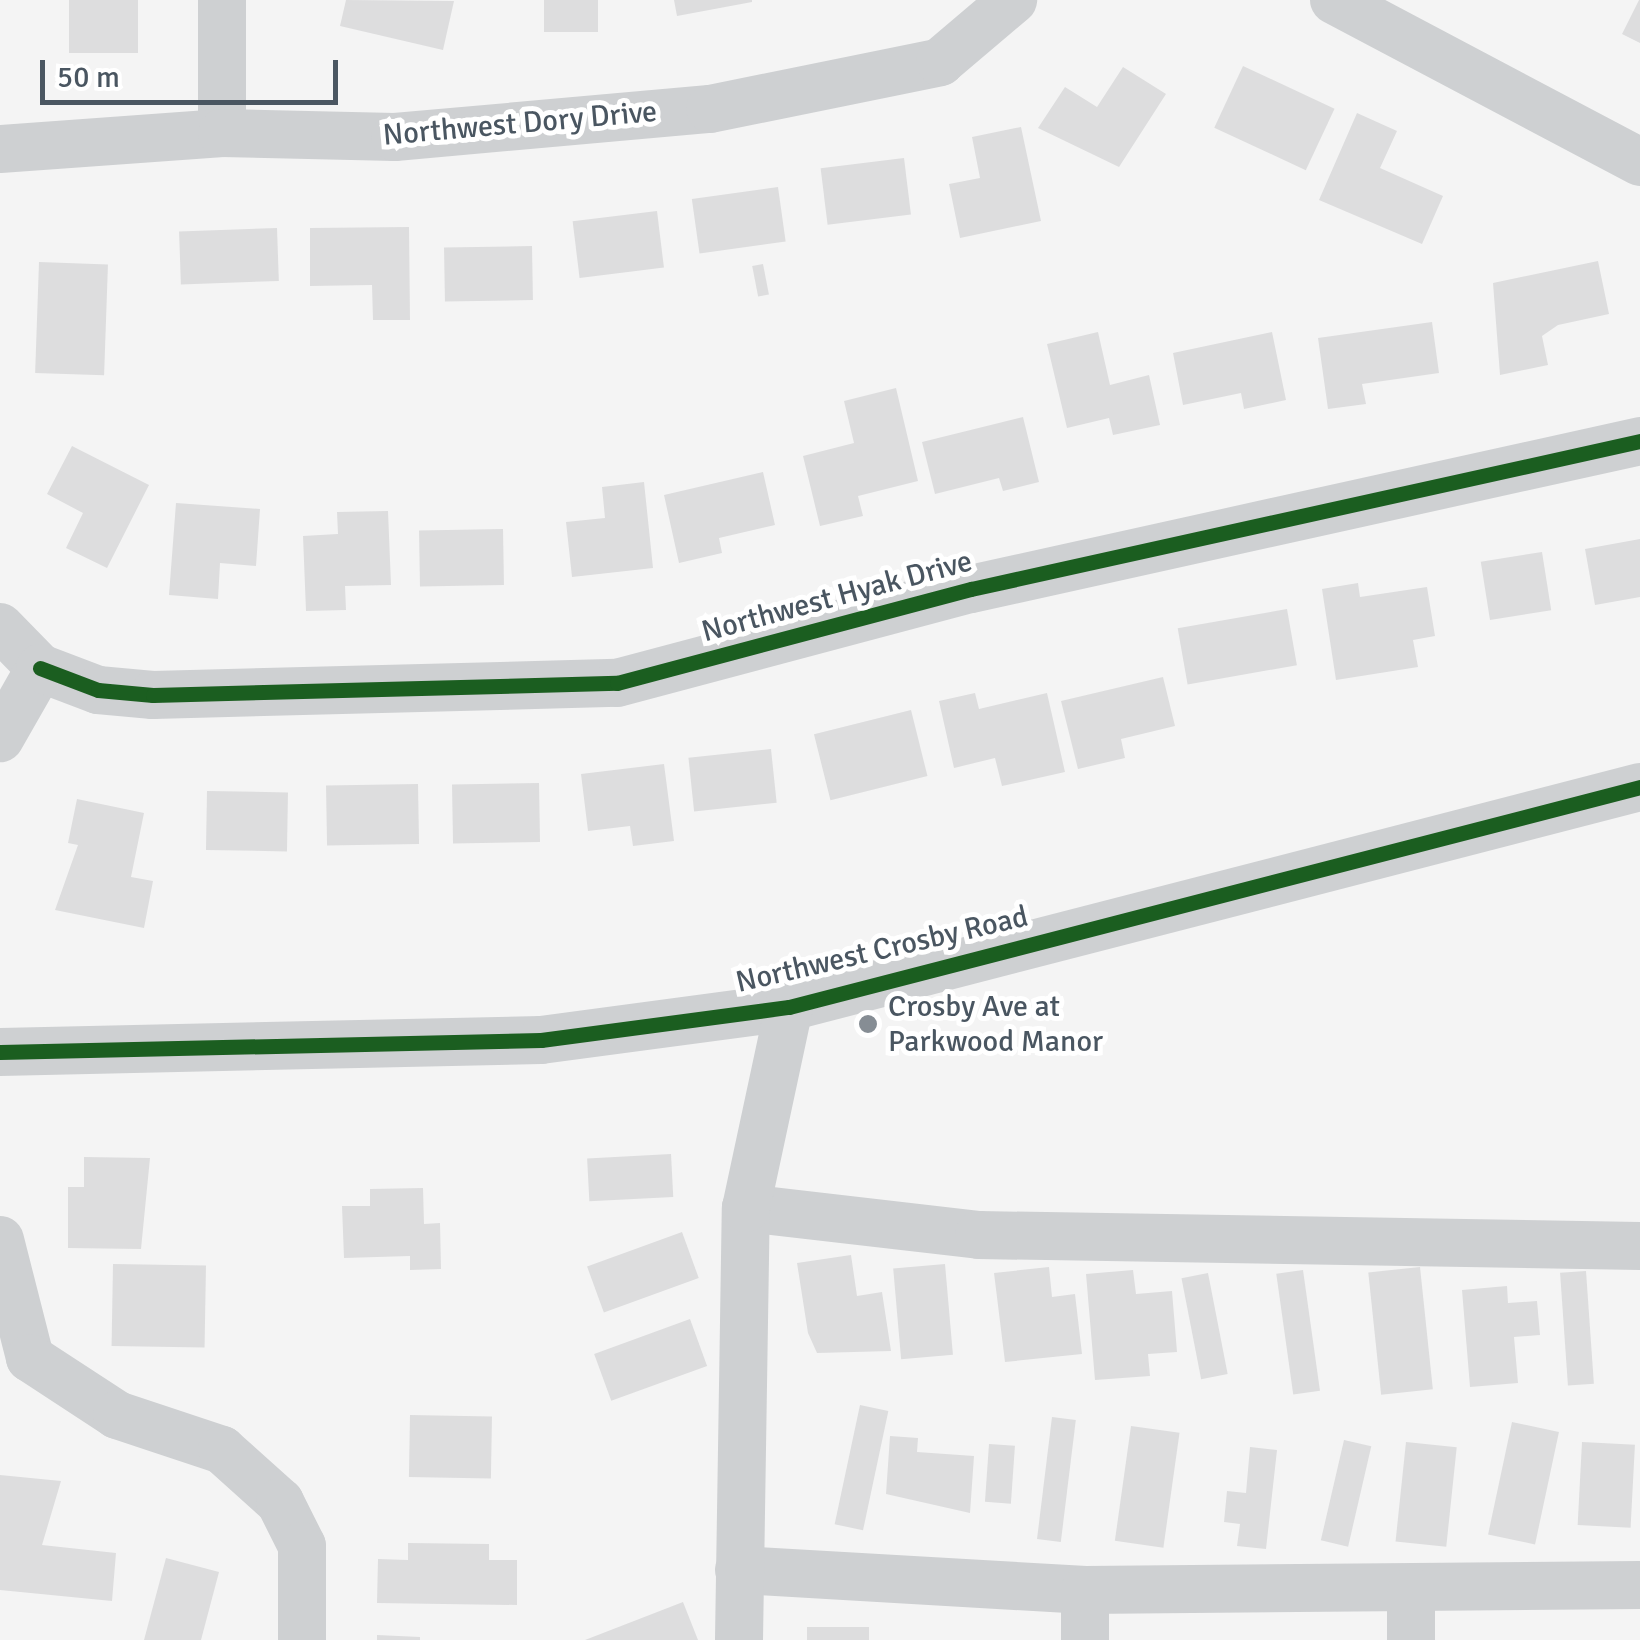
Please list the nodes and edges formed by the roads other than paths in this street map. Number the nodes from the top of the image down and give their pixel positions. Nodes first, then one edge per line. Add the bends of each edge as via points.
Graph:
1 (222, 0) edge
2 (1013, 0) edge
3 (1334, 0) edge
4 (1399, 15) edge
5 (222, 134) junction
6 (0, 148) edge
7 (1640, 162) edge
8 (1640, 441) edge
9 (0, 627) edge
10 (40, 668) junction
11 (0, 738) edge
12 (1640, 787) edge
13 (788, 1007) junction
14 (0, 1052) edge
15 (746, 1208) junction
16 (0, 1240) edge
17 (1640, 1246) edge
18 (739, 1570) junction
19 (1640, 1585) edge
20 (1085, 1590) junction
21 (1412, 1592) junction
22 (302, 1640) edge
23 (739, 1640) edge
24 (1084, 1640) edge
25 (1412, 1640) edge

1 - 5 street
2 - 5 street, Northwest Dory Drive via 940,62 728,106 396,137
3 - 4 street
4 - 7 street
5 - 6 street, Northwest Dory Drive
8 - 10 street, Northwest Hyak Drive via 990,585 617,683 152,695 98,690
9 - 10 street
10 - 11 street
12 - 13 street, Northwest Crosby Road
13 - 14 street, Northwest Crosby Road via 541,1040
13 - 15 street
15 - 17 street via 978,1235
15 - 18 street
16 - 22 street via 30,1358 117,1414 222,1450 280,1502 302,1546
18 - 20 street
18 - 23 street
19 - 21 street
20 - 21 street
20 - 24 street
21 - 25 street

